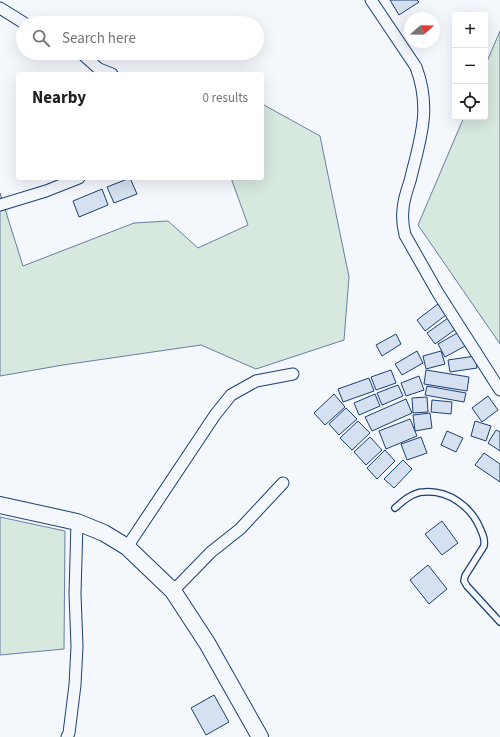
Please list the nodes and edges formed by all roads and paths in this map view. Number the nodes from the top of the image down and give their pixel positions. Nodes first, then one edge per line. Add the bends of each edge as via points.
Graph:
1 (371, 0) edge
2 (0, 8) edge
3 (16, 18) edge
4 (88, 60) edge
5 (100, 71) edge
6 (74, 180) edge
7 (0, 205) edge
8 (293, 374) dead end
9 (500, 390) edge
10 (283, 483) dead end
11 (0, 505) edge
12 (394, 508) dead end
13 (77, 522) junction
14 (127, 547) junction
15 (173, 591) junction
16 (500, 622) edge
17 (67, 737) edge
18 (260, 737) edge

1 - 9 street via 416,67 424,95 423,126 403,210 405,235 438,293
2 - 3 street
4 - 5 street
6 - 7 street
8 - 14 street via 256,381 230,395
10 - 15 street via 240,529 212,552
11 - 13 main road
12 - 16 lane via 412,496 423,492 436,492 459,501 467,509 477,522 485,542 464,576 464,581
13 - 14 main road via 104,533
13 - 17 street via 77,646 75,685
14 - 15 main road
15 - 18 main road

